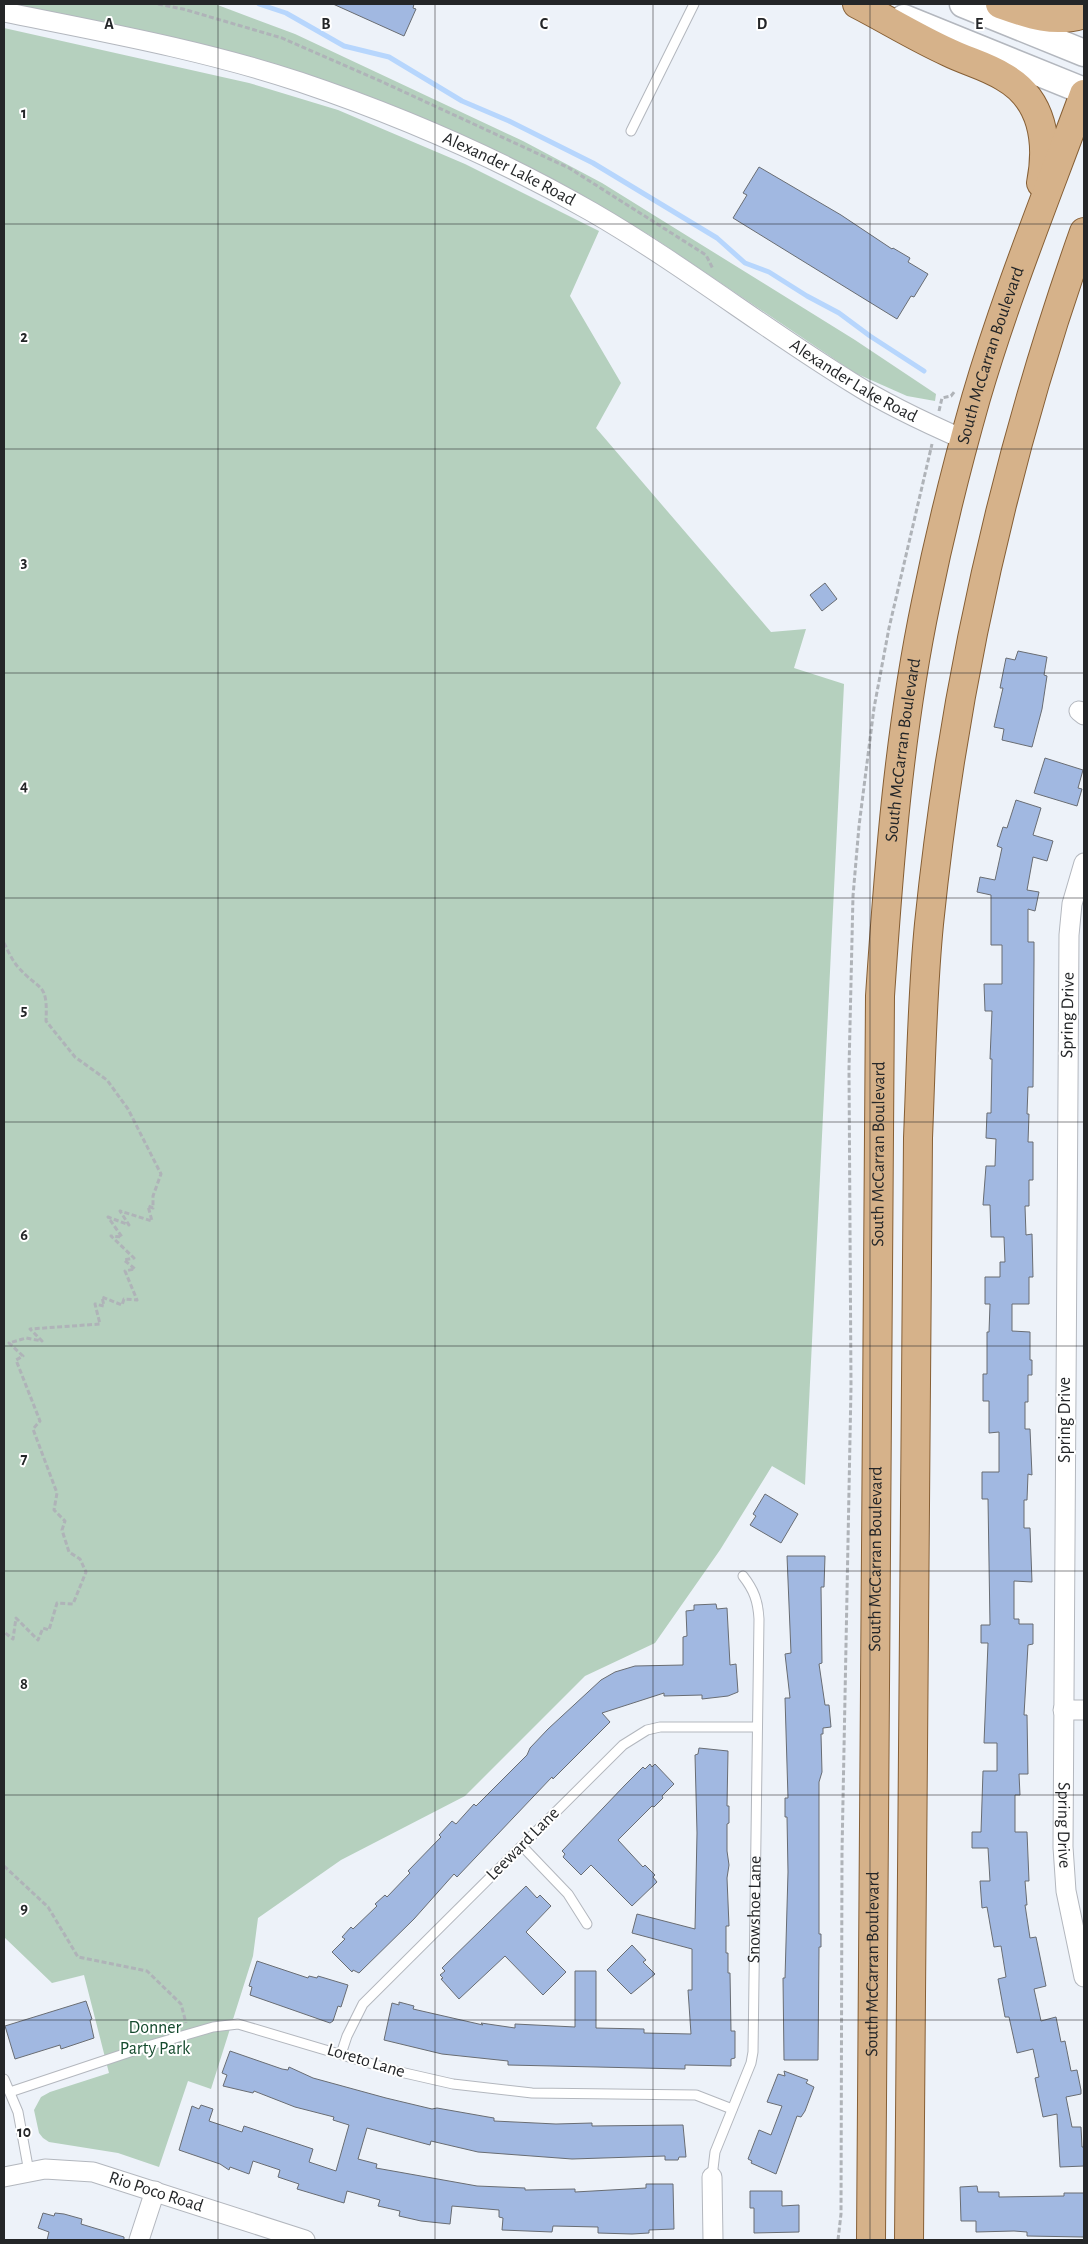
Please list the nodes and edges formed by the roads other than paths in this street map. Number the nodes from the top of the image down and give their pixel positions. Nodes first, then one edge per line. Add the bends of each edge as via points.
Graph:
1 (694, 4) edge
2 (857, 4) edge
3 (868, 4) edge
4 (963, 4) edge
5 (1000, 4) edge
6 (4, 12) edge
7 (1084, 14) edge
8 (1084, 53) edge
9 (1084, 93) edge
10 (631, 131) dead end
11 (1084, 232) edge
12 (1031, 235) junction
13 (1084, 246) edge
14 (1074, 272) junction
15 (965, 440) junction
16 (1084, 862) edge
17 (1076, 1067) edge
18 (743, 1576) dead end
19 (1064, 1710) junction
20 (1084, 1710) edge
21 (758, 1728) junction
22 (522, 1846) junction
23 (587, 1924) dead end
24 (1080, 1944) edge
25 (1084, 1977) edge
26 (341, 2054) junction
27 (4, 2079) edge
28 (10, 2092) junction
29 (732, 2109) junction
30 (29, 2172) junction
31 (4, 2177) edge
32 (712, 2177) joint
33 (155, 2191) junction
34 (139, 2240) edge
35 (305, 2240) edge
36 (713, 2240) edge
37 (871, 2240) edge
38 (909, 2240) edge

1 - 10 lane
2 - 12 main road via 947,52 1004,76 1025,92 1038,113 1045,140
3 - 9 main road
4 - 8 main road
5 - 7 main road via 1057,19
6 - 15 street, Alexander Lake Road via 240,65 360,104 435,134 592,212 854,384
9 - 12 main road, South McCarran Boulevard
11 - 14 main road
12 - 15 main road, South McCarran Boulevard via 976,397
13 - 14 main road
14 - 38 main road via 1038,373 970,645 946,779 929,926 918,1138
15 - 37 main road, South McCarran Boulevard via 925,603 906,709 892,824 880,996
16 - 17 street, Spring Drive via 1072,904 1069,935
17 - 19 street, Spring Drive
18 - 21 lane, Snowshoe Lane via 754,1589 758,1603
19 - 20 street
19 - 24 street, Spring Drive via 1063,1847 1066,1891
21 - 22 lane, Leeward Lane via 676,1726 647,1730 623,1745
21 - 29 lane, Snowshoe Lane via 753,2052
22 - 23 lane via 568,1894
22 - 26 lane, Leeward Lane via 363,2004
24 - 25 street, Spring Drive
26 - 28 lane, Loreto Lane via 251,2026 225,2024
26 - 29 lane, Loreto Lane via 453,2084 532,2093 696,2095
27 - 28 lane
28 - 30 lane via 23,2133
29 - 32 lane, Snowshoe Lane via 715,2152
30 - 31 street, Rio Poco Road
30 - 33 street, Rio Poco Road via 54,2169 93,2172
32 - 36 street, Snowshoe Lane
33 - 34 street
33 - 35 street, Rio Poco Road

